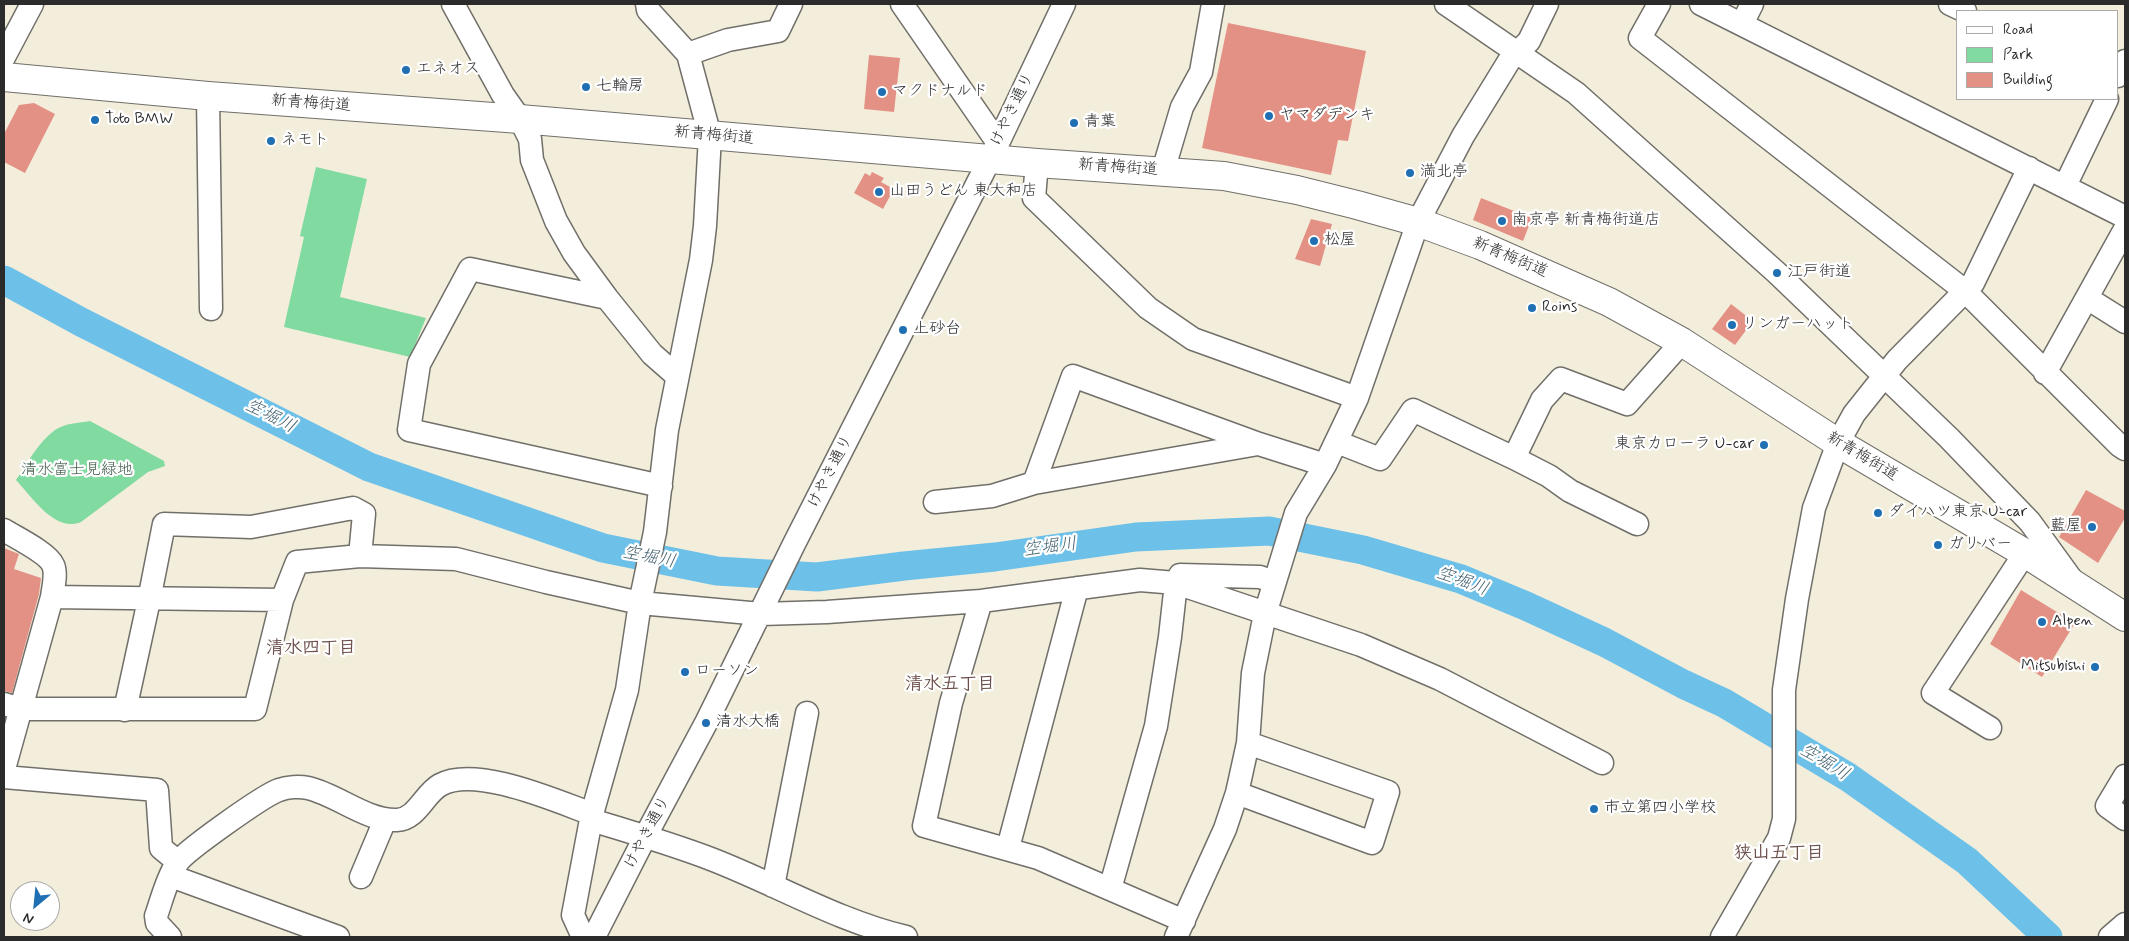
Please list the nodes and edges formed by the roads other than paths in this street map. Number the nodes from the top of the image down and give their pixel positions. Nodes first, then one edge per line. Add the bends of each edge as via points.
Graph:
1 (32, 4) edge
2 (453, 4) edge
3 (647, 4) edge
4 (791, 4) edge
5 (902, 4) edge
6 (1064, 4) edge
7 (1213, 4) edge
8 (1446, 4) edge
9 (1547, 4) edge
10 (1659, 4) edge
11 (1701, 4) edge
12 (1752, 4) edge
13 (1950, 4) edge
14 (1963, 10) edge
15 (1742, 24) junction
16 (1518, 52) junction
17 (688, 54) junction
18 (4, 57) edge
19 (2125, 61) edge
20 (2119, 74) edge
21 (4, 77) edge
22 (208, 96) junction
23 (2107, 100) edge
24 (520, 119) junction
25 (710, 136) junction
26 (994, 150) junction
27 (1037, 162) junction
28 (2029, 168) junction
29 (1163, 171) junction
30 (2064, 186) junction
31 (2125, 217) edge
32 (1418, 222) junction
33 (2125, 229) edge
34 (1965, 291) junction
35 (606, 298) junction
36 (2087, 298) junction
37 (211, 309) dead end
38 (2125, 322) edge
39 (1682, 342) junction
40 (2045, 373) junction
41 (677, 376) junction
42 (1885, 378) junction
43 (1357, 398) junction
44 (1336, 442) junction
45 (1258, 444) junction
46 (1838, 444) junction
47 (2125, 449) edge
48 (1514, 458) junction
49 (1325, 465) junction
50 (1034, 483) junction
51 (660, 486) junction
52 (935, 502) dead end
53 (1637, 524) dead end
54 (4, 530) edge
55 (2025, 553) junction
56 (360, 556) junction
57 (1274, 579) junction
58 (1176, 583) junction
59 (2076, 585) junction
60 (1077, 588) junction
61 (52, 597) junction
62 (150, 600) junction
63 (282, 600) junction
64 (640, 601) junction
65 (981, 601) junction
66 (763, 610) junction
67 (1265, 614) junction
68 (2125, 617) edge
69 (13, 707) edge
70 (125, 710) junction
71 (807, 713) dead end
72 (1990, 728) dead end
73 (1248, 743) junction
74 (1602, 763) dead end
75 (4, 769) edge
76 (2125, 776) edge
77 (4, 778) edge
78 (1237, 793) junction
79 (592, 817) junction
80 (2125, 819) edge
81 (385, 820) junction
82 (644, 837) junction
83 (1008, 848) junction
84 (175, 869) junction
85 (361, 877) dead end
86 (773, 886) junction
87 (1110, 889) junction
88 (2125, 924) edge
89 (1180, 929) edge
90 (170, 937) edge
91 (338, 937) edge
92 (583, 937) edge
93 (594, 937) edge
94 (906, 937) edge
95 (1722, 937) edge
96 (2110, 937) edge

1 - 18 street
2 - 24 street via 503,95
3 - 17 street via 648,10
4 - 17 street via 778,31 728,40
5 - 26 street
6 - 26 street, けやき通り
7 - 29 street via 1201,72 1182,107
8 - 16 street
9 - 16 street via 1529,41
10 - 34 street via 1640,38
11 - 15 street
12 - 15 street
13 - 14 street
15 - 28 street
16 - 32 street via 1462,136
16 - 42 street via 1576,92 1777,273
17 - 25 street
19 - 20 street
21 - 22 main road, 新青梅街道
22 - 24 main road, 新青梅街道
22 - 37 street
23 - 30 street
24 - 25 main road, 新青梅街道
24 - 35 street via 530,139 532,160 556,221
25 - 26 main road, 新青梅街道
25 - 41 street via 701,260
26 - 27 main road, 新青梅街道
26 - 66 street, けやき通り
27 - 29 main road, 新青梅街道
27 - 43 street via 1034,198 1148,308 1193,339
28 - 30 street
28 - 34 street via 1973,283
29 - 32 main road, 新青梅街道 via 1224,176 1297,190
30 - 31 street
32 - 39 main road, 新青梅街道 via 1480,244 1569,283
32 - 43 street
33 - 36 street
34 - 40 street
34 - 42 street via 1897,360
35 - 41 street via 652,354
35 - 51 street via 470,269 419,364 409,430
36 - 38 street
36 - 40 street
39 - 46 main road, 新青梅街道
39 - 48 street via 1627,404 1562,379 1542,400
40 - 47 street
41 - 51 street
42 - 46 street via 1854,414
42 - 59 street via 1949,438 2030,522
43 - 44 street
44 - 48 street via 1380,458 1414,410
44 - 49 street
45 - 49 street
45 - 50 street
45 - 50 street via 1073,376
46 - 55 main road, 新青梅街道
46 - 95 street via 1814,508 1796,599 1784,690 1784,819 1779,838
48 - 53 street via 1550,476 1570,491
49 - 57 street via 1295,516
50 - 52 street via 992,496
51 - 64 street via 655,532
54 - 61 street via 53,564
55 - 59 main road, 新青梅街道
55 - 72 street via 1933,694
56 - 62 street via 364,514 353,508 251,527 164,524
56 - 63 street via 297,562
56 - 64 street via 456,558
57 - 58 street via 1180,575
57 - 67 street
58 - 60 street via 1140,580
58 - 67 street
58 - 87 street via 1156,726
59 - 68 main road, 新青梅街道
60 - 65 street
60 - 83 street
61 - 62 street
61 - 69 street
62 - 63 street
62 - 70 street
63 - 70 street via 255,709
64 - 66 street
64 - 79 street via 627,690
65 - 66 street via 828,612
65 - 83 street via 950,703 924,826
66 - 82 street, けやき通り
67 - 73 street via 1253,673
67 - 74 street via 1361,645 1440,678
69 - 70 street
69 - 75 street
71 - 86 street
73 - 78 street
73 - 78 street via 1388,792 1372,842
76 - 80 street via 2107,806
77 - 84 street via 157,790 161,848
78 - 89 street via 1225,829
79 - 81 street via 507,784 454,779 438,786 403,820
79 - 82 street
79 - 92 street via 573,915
81 - 84 street via 308,788 285,788 260,800
81 - 85 street
82 - 86 street via 711,859
82 - 93 street, けやき通り
83 - 87 street
84 - 90 street via 156,916 157,923
84 - 91 street
86 - 94 street via 838,914
87 - 89 street
88 - 96 street

